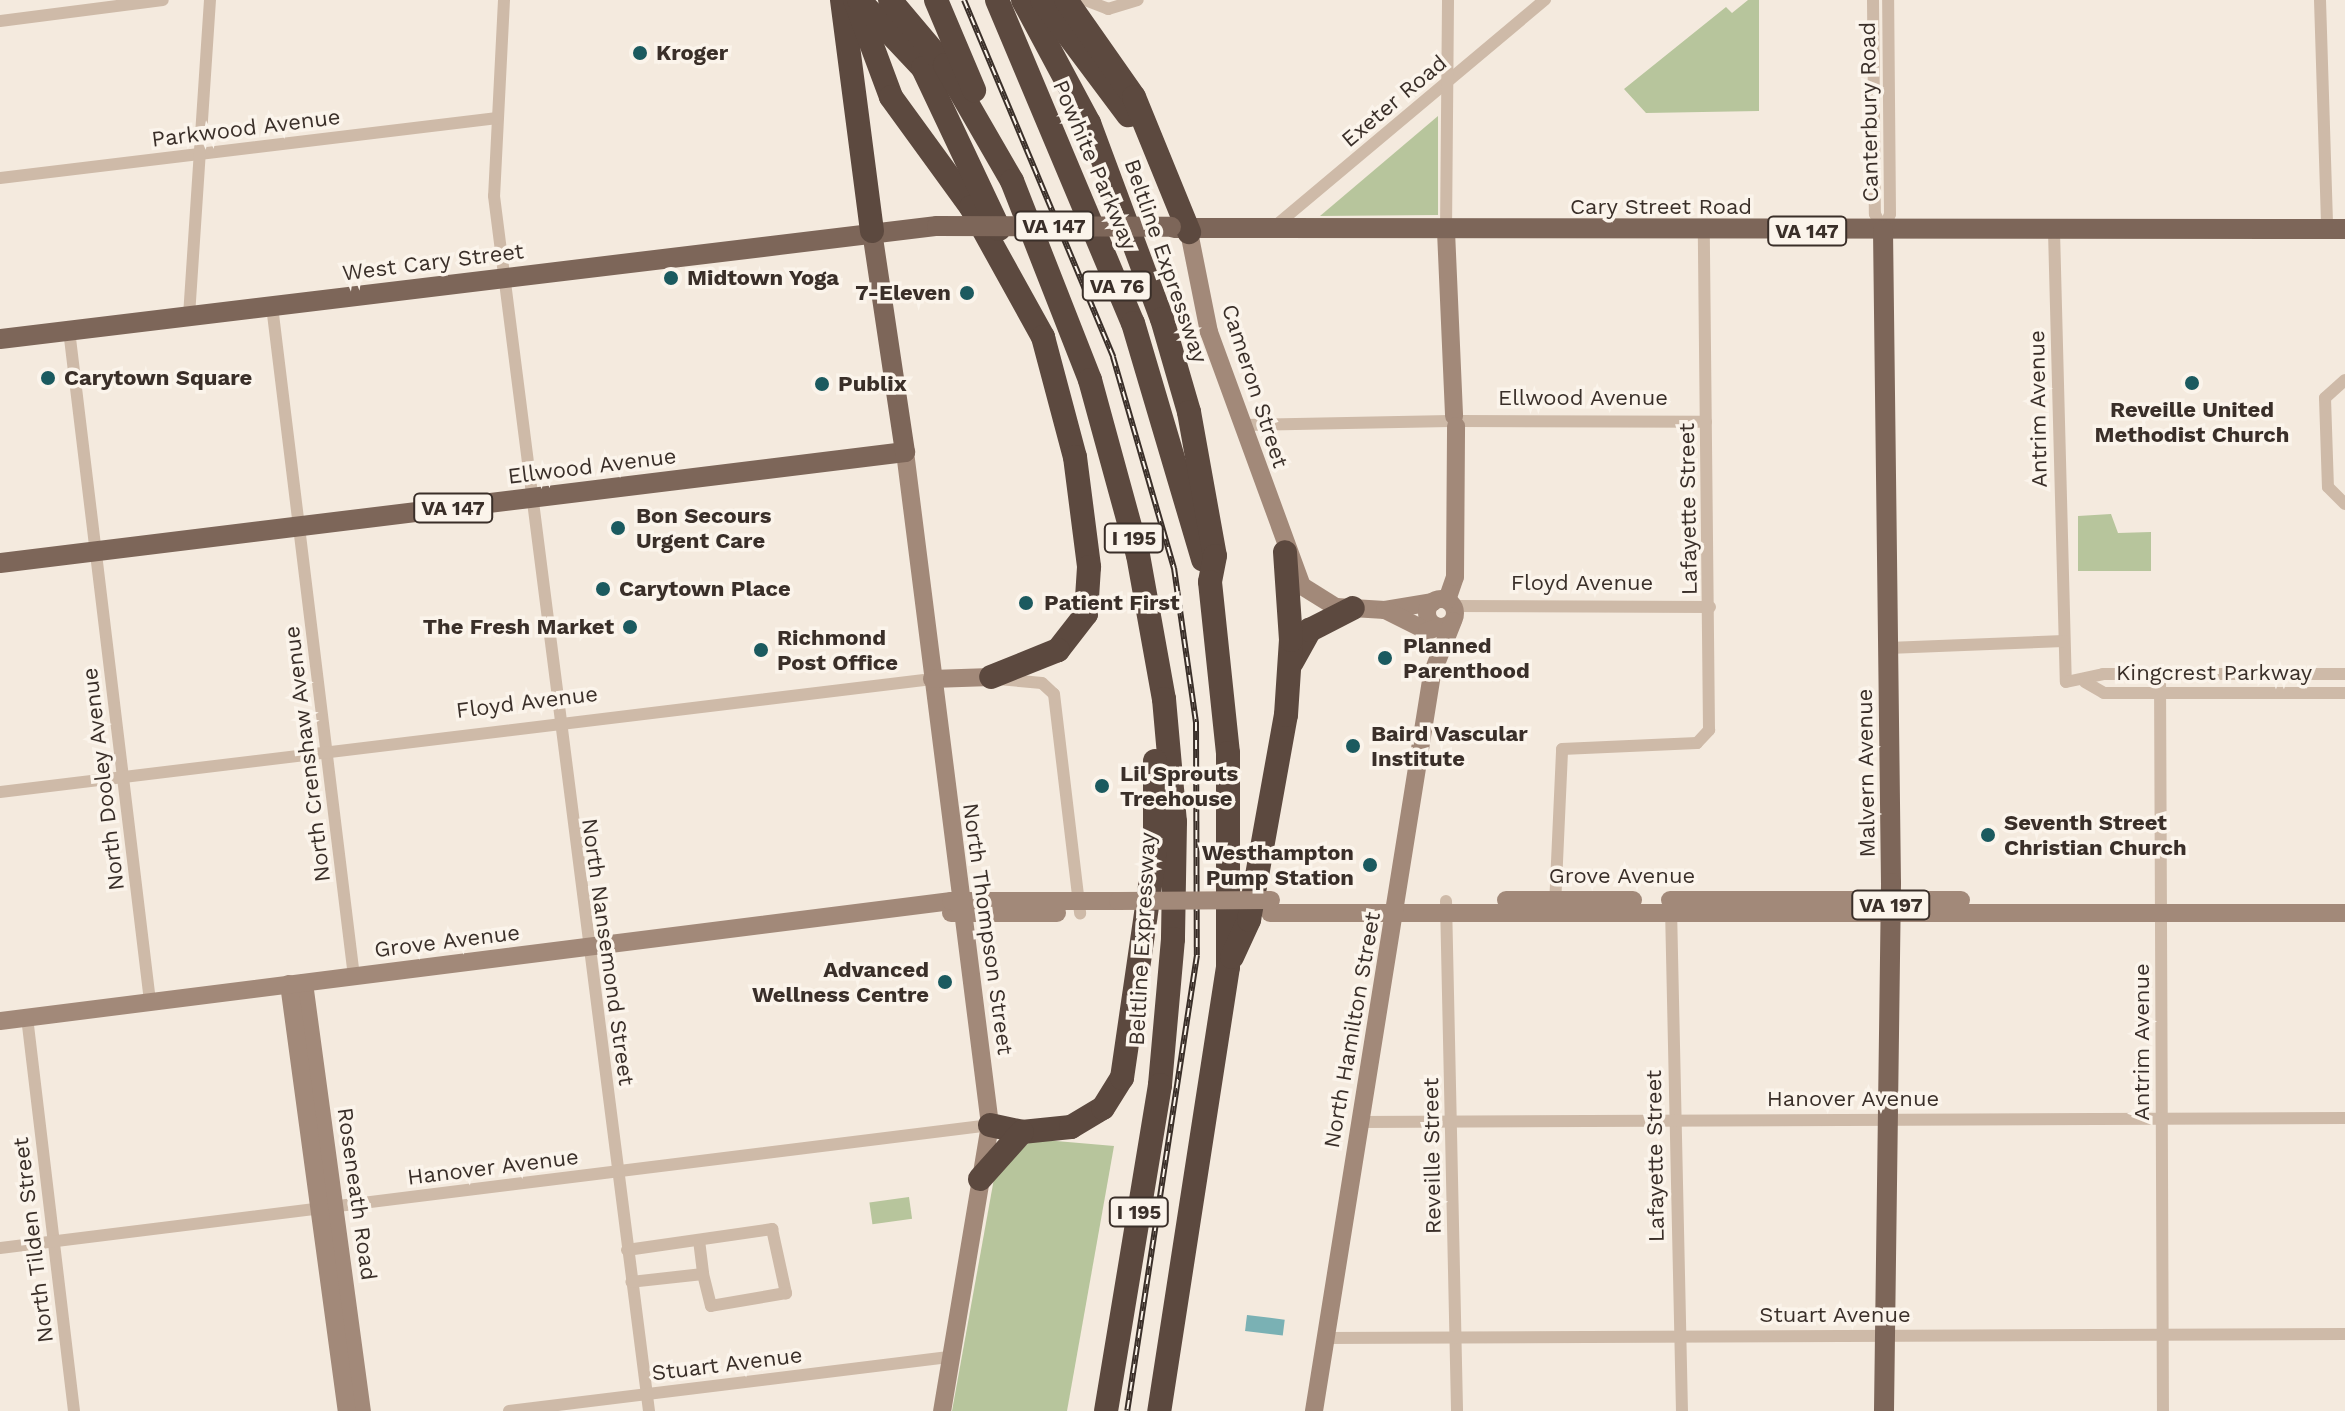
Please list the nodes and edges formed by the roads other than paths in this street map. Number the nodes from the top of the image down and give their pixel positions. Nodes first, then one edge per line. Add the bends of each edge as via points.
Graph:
1 (163, 0) edge
2 (210, 0) edge
3 (504, 0) edge
4 (842, 0) edge
5 (857, 0) edge
6 (890, 0) edge
7 (936, 0) edge
8 (997, 0) edge
9 (1085, 0) edge
10 (1138, 0) edge
11 (1448, 0) edge
12 (1545, 0) edge
13 (1873, 0) edge
14 (1888, 0) edge
15 (2320, 0) edge
16 (1042, 3) edge
17 (0, 21) edge
18 (1446, 82) junction
19 (497, 118) junction
20 (200, 154) junction
21 (0, 178) edge
22 (1012, 181) junction
23 (2336, 229) edge
24 (1883, 230) junction
25 (872, 231) junction
26 (1446, 231) junction
27 (2054, 231) junction
28 (1268, 232) junction
29 (1704, 232) junction
30 (1178, 233) junction
31 (503, 278) junction
32 (272, 306) junction
33 (1029, 310) junction
34 (189, 316) junction
35 (69, 330) junction
36 (0, 339) edge
37 (2345, 380) edge
38 (1455, 421) junction
39 (1706, 422) junction
40 (1241, 425) junction
41 (905, 452) junction
42 (529, 498) junction
43 (2345, 504) edge
44 (300, 528) junction
45 (96, 552) junction
46 (1285, 552) junction
47 (0, 563) edge
48 (1210, 582) junction
49 (1710, 607) junction
50 (1353, 608) junction
51 (1385, 610) junction
52 (1440, 615) junction
53 (2064, 641) junction
54 (1888, 648) junction
55 (1436, 658) junction
56 (1290, 668) junction
57 (2160, 674) junction
58 (2345, 674) edge
59 (991, 677) junction
60 (932, 679) junction
61 (2066, 682) joint
62 (2085, 682) junction
63 (2160, 693) junction
64 (2345, 693) edge
65 (1164, 699) junction
66 (557, 723) junction
67 (327, 752) junction
68 (123, 777) junction
69 (0, 792) edge
70 (2345, 900) edge
71 (1446, 906) junction
72 (1555, 906) junction
73 (1671, 906) junction
74 (2161, 906) junction
75 (961, 907) junction
76 (1080, 907) junction
77 (1398, 907) junction
78 (1891, 907) junction
79 (2345, 913) edge
80 (587, 948) junction
81 (1228, 967) junction
82 (354, 977) junction
83 (296, 984) junction
84 (150, 1001) junction
85 (27, 1017) junction
86 (0, 1021) edge
87 (2345, 1118) edge
88 (1451, 1119) junction
89 (1672, 1119) junction
90 (1886, 1119) junction
91 (2162, 1119) junction
92 (1360, 1122) junction
93 (990, 1125) junction
94 (1022, 1132) junction
95 (617, 1172) junction
96 (980, 1179) junction
97 (327, 1207) junction
98 (699, 1240) junction
99 (54, 1241) junction
100 (0, 1248) edge
101 (627, 1250) junction
102 (703, 1274) junction
103 (631, 1282) junction
104 (2162, 1334) junction
105 (2345, 1334) edge
106 (1884, 1335) junction
107 (1680, 1336) junction
108 (1325, 1338) junction
109 (1456, 1339) junction
110 (951, 1357) junction
111 (646, 1394) junction
112 (74, 1411) edge
113 (347, 1411) edge
114 (362, 1411) edge
115 (509, 1411) edge
116 (649, 1411) edge
117 (942, 1411) edge
118 (1106, 1411) edge
119 (1159, 1411) edge
120 (1314, 1411) edge
121 (1457, 1411) edge
122 (1682, 1411) edge
123 (1884, 1411) edge
124 (2163, 1411) edge

1 - 17 street
2 - 20 street
3 - 19 street, North Nansemond Street
4 - 25 highway
5 - 33 highway via 881,76 971,207
5 - 33 highway via 907,47 936,90
6 - 22 highway, Beltline Expressway / I 195 via 945,65
7 - 22 highway
8 - 48 highway, Powhite Parkway / VA 76 via 1133,323
9 - 10 street via 1117,8
11 - 18 street
12 - 18 street, Exeter Road
13 - 24 street, Canterbury Road via 1875,214
14 - 24 street, Canterbury Road via 1890,214
15 - 23 street
16 - 30 highway via 1163,162
16 - 48 highway, Beltline Expressway / I 195 via 1175,363 1210,515
18 - 26 street
18 - 28 street, Exeter Road
19 - 20 street, Parkwood Avenue
19 - 31 street, North Nansemond Street via 494,196
20 - 21 street, Parkwood Avenue
20 - 34 street
22 - 65 highway, Beltline Expressway / I 195 via 1112,449
23 - 27 main road, Cary Street Road / VA 147
24 - 27 main road, Cary Street Road / VA 147
24 - 29 main road, Cary Street Road / VA 147
24 - 54 main road, Malvern Avenue / VA 197
25 - 30 main road, West Cary Street / VA 147, bridge
25 - 31 main road, West Cary Street / VA 147
25 - 41 main road
26 - 28 main road, Cary Street Road / VA 147
26 - 29 main road, Cary Street Road / VA 147
26 - 38 main road, North Hamilton Street
27 - 53 street, Antrim Avenue
28 - 30 main road, Cary Street Road / VA 147
29 - 39 street, Lafayette Street
30 - 40 main road, Cameron Street
31 - 32 main road, West Cary Street / VA 147
31 - 42 street, North Nansemond Street
32 - 34 main road, West Cary Street / VA 147
32 - 44 street, North Crenshaw Avenue
33 - 59 highway via 1075,457 1089,596 1079,628 1058,650
34 - 35 main road, West Cary Street / VA 147
35 - 36 main road, West Cary Street / VA 147
35 - 45 street, North Dooley Avenue
37 - 43 street via 2325,398 2328,487
38 - 39 street, Ellwood Avenue
38 - 40 street, Ellwood Avenue
38 - 52 main road, North Hamilton Street via 1455,577
39 - 49 street, Lafayette Street
40 - 46 main road, Cameron Street
41 - 42 main road, Ellwood Avenue / VA 147
41 - 60 main road, North Thompson Street
42 - 44 main road, Ellwood Avenue / VA 147
42 - 66 street, North Nansemond Street
44 - 45 main road, Ellwood Avenue / VA 147
44 - 67 street, North Crenshaw Avenue
45 - 47 main road, Ellwood Avenue / VA 147
45 - 68 street, North Dooley Avenue
46 - 50 main road, Floyd Avenue via 1313,600
46 - 56 highway
48 - 81 highway, Beltline Expressway / I 195 via 1228,753
49 - 52 street, Floyd Avenue
49 - 72 street, Lafayette Street via 1706,737 1562,749
50 - 51 main road, Floyd Avenue
50 - 56 highway via 1310,630
51 - 52 main road, Floyd Avenue
51 - 52 main road, Floyd Avenue
52 - 55 main road, North Hamilton Street
52 - 55 main road, North Hamilton Street
53 - 54 street
53 - 61 street, Antrim Avenue
54 - 78 main road, Malvern Avenue / VA 197
55 - 77 main road, North Hamilton Street
56 - 81 highway via 1249,920
57 - 58 street, Kingcrest Parkway
57 - 62 street, Kingcrest Parkway via 2103,674
57 - 63 street, Antrim Avenue
59 - 60 main road, Floyd Avenue
59 - 76 street, Floyd Avenue via 1042,683 1054,694
60 - 66 street, Floyd Avenue
60 - 75 main road, North Thompson Street
61 - 62 street, Kingcrest Parkway
62 - 63 street, Kingcrest Parkway via 2104,693
63 - 64 street, Kingcrest Parkway
63 - 74 street, Antrim Avenue
65 - 94 highway via 1155,852 1127,1064 1113,1097 1088,1118 1053,1131
65 - 118 highway, Beltline Expressway / I 195 via 1175,822 1173,939 1160,1085
66 - 67 street, Floyd Avenue
66 - 80 street, North Nansemond Street
67 - 68 street, Floyd Avenue
67 - 82 street, North Crenshaw Avenue
68 - 69 street, Floyd Avenue
68 - 84 street, North Dooley Avenue
70 - 74 main road, Grove Avenue
71 - 72 main road, Grove Avenue
71 - 77 main road, Grove Avenue
71 - 88 street, Reveille Street
72 - 73 main road, Grove Avenue
73 - 78 main road, Grove Avenue
73 - 89 street, Lafayette Street
74 - 78 main road, Grove Avenue
74 - 79 main road, Grove Avenue
74 - 91 street, Antrim Avenue
75 - 76 main road, Grove Avenue
75 - 80 main road, Grove Avenue via 900,909
75 - 93 main road, North Thompson Street
76 - 77 main road, Grove Avenue
77 - 92 main road, North Hamilton Street
78 - 90 main road, Malvern Avenue / VA 197
80 - 82 main road, Grove Avenue
80 - 95 street, North Nansemond Street
81 - 119 highway, Beltline Expressway / I 195
82 - 83 main road, Grove Avenue
83 - 84 main road, Grove Avenue
83 - 97 main road, Roseneath Road
84 - 85 main road, Grove Avenue
85 - 86 main road, Grove Avenue
85 - 99 street, North Tilden Street
87 - 91 street, Hanover Avenue
88 - 89 street, Hanover Avenue
88 - 92 street, Hanover Avenue
88 - 109 street, Reveille Street
89 - 90 street, Hanover Avenue
89 - 107 street, Lafayette Street
90 - 91 street, Hanover Avenue
90 - 106 main road, Malvern Avenue / VA 197
91 - 104 street, Antrim Avenue
92 - 108 main road, North Hamilton Street
93 - 94 highway
93 - 95 street, Hanover Avenue
93 - 96 main road, North Thompson Street
94 - 96 highway
95 - 97 street, Hanover Avenue
95 - 101 street, North Nansemond Street
96 - 110 main road, North Thompson Street
97 - 99 street, Hanover Avenue
97 - 113 main road, Roseneath Road
97 - 114 main road, Roseneath Road
98 - 101 street
98 - 102 street
98 - 102 street via 776,1230 786,1296 711,1306
99 - 100 street, Hanover Avenue
99 - 112 street, North Tilden Street
101 - 103 street, North Nansemond Street
102 - 103 street
103 - 111 street, North Nansemond Street
104 - 105 street, Stuart Avenue
104 - 106 street, Stuart Avenue
104 - 124 street, Antrim Avenue
106 - 107 street, Stuart Avenue
106 - 123 main road, Malvern Avenue / VA 197
107 - 109 street, Stuart Avenue
107 - 122 street, Lafayette Street
108 - 109 street, Stuart Avenue
108 - 120 main road, North Hamilton Street
109 - 121 street, Reveille Street
110 - 111 street, Stuart Avenue
110 - 117 main road, North Thompson Street
111 - 115 street, Stuart Avenue
111 - 116 street, North Nansemond Street

